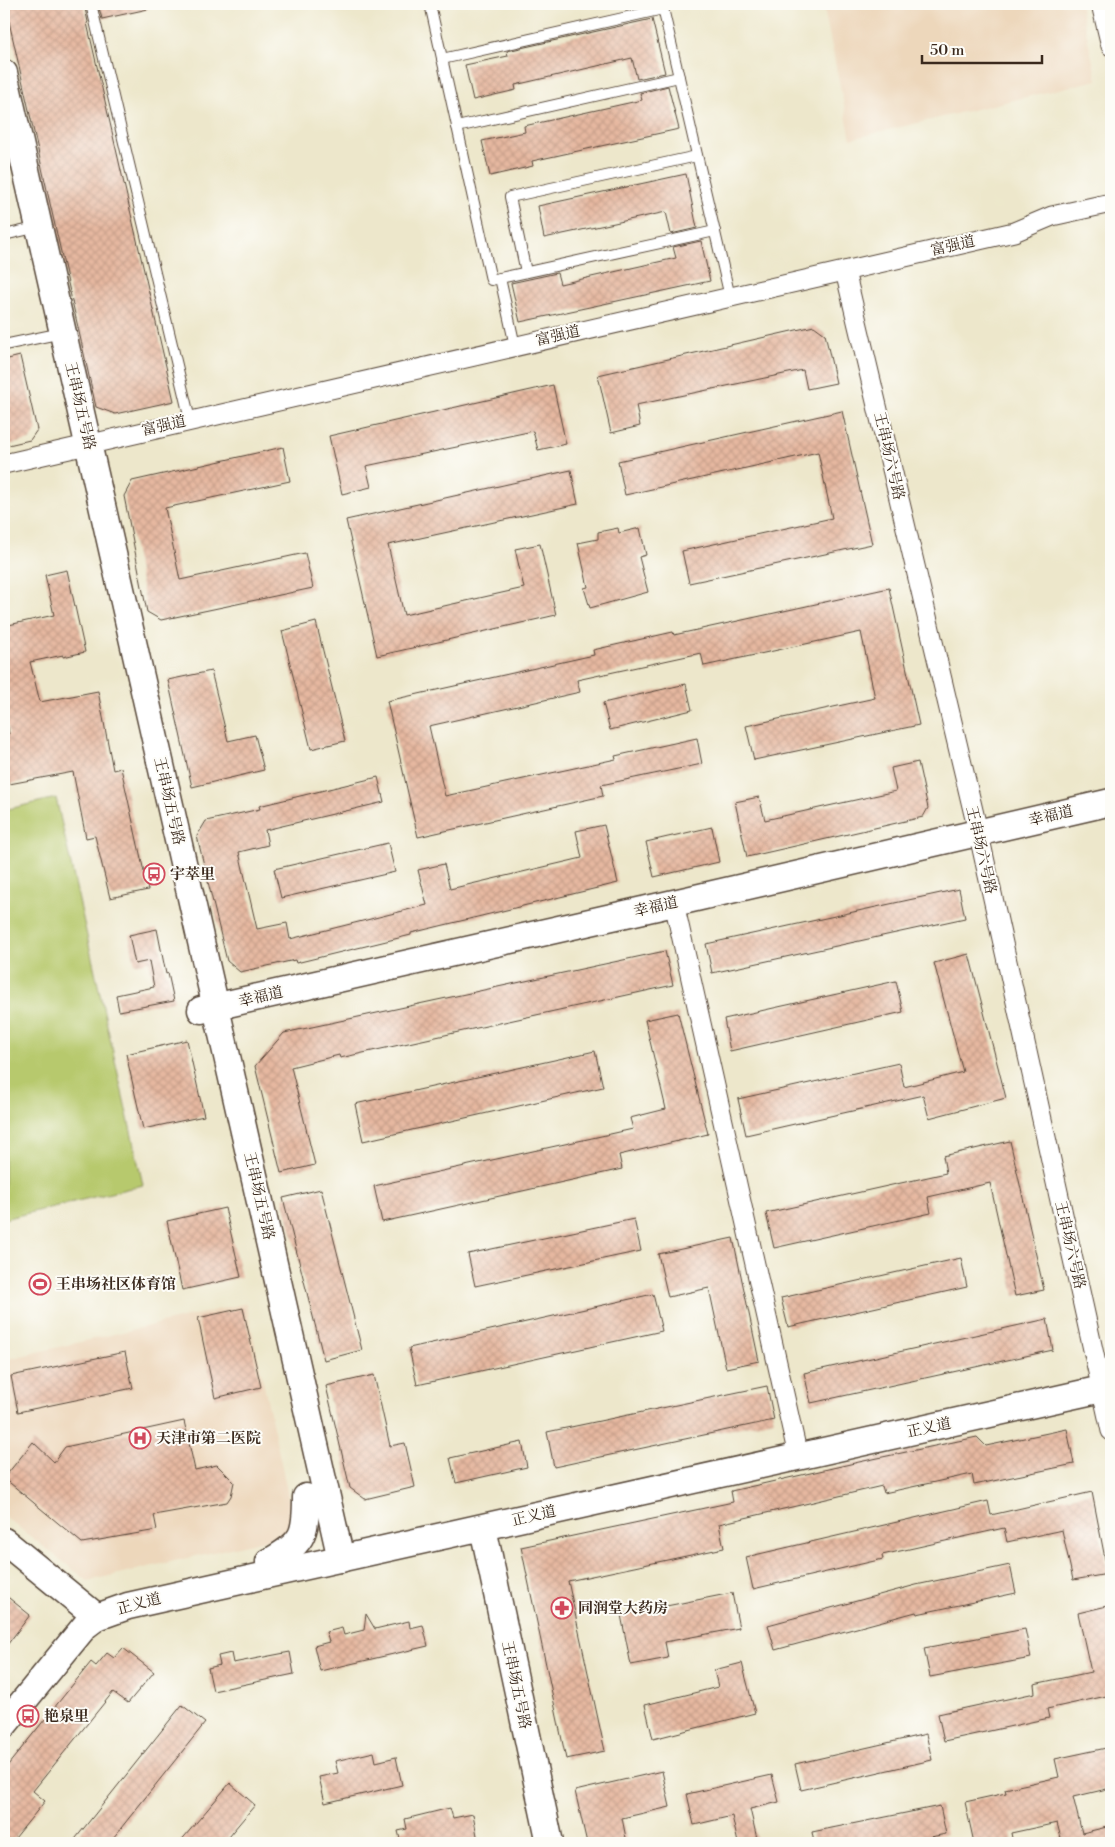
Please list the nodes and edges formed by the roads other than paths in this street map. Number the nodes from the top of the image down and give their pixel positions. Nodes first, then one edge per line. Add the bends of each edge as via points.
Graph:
1 (91, 4) edge
2 (430, 4) edge
3 (1101, 4) edge
4 (663, 6) edge
5 (1111, 46) edge
6 (442, 59) junction
7 (4, 73) edge
8 (679, 77) junction
9 (457, 127) junction
10 (8, 128) edge
11 (697, 156) junction
12 (1111, 203) edge
13 (23, 230) edge
14 (715, 231) junction
15 (845, 271) junction
16 (526, 272) junction
17 (500, 278) junction
18 (730, 297) junction
19 (56, 334) junction
20 (4, 345) edge
21 (516, 346) junction
22 (190, 420) junction
23 (82, 446) junction
24 (4, 464) edge
25 (1111, 802) edge
26 (1111, 814) edge
27 (979, 839) junction
28 (676, 909) junction
29 (210, 1016) junction
30 (1106, 1383) edge
31 (1111, 1431) edge
32 (797, 1451) junction
33 (312, 1496) dead end
34 (483, 1528) junction
35 (4, 1540) edge
36 (331, 1554) junction
37 (270, 1568) dead end
38 (90, 1612) junction
39 (4, 1702) edge
40 (4, 1725) edge
41 (550, 1843) edge

1 - 22 lane
2 - 6 lane
3 - 5 street
4 - 6 lane
4 - 8 lane
6 - 9 lane
7 - 10 street, 王串场五号路
8 - 9 lane
8 - 11 lane
9 - 17 lane via 491,280
10 - 13 street, 王串场五号路
11 - 14 lane
11 - 16 lane via 510,197
12 - 15 street, 富强道 via 1052,216 1014,232
13 - 19 street, 王串场五号路
14 - 16 lane
14 - 18 lane
15 - 18 street, 富强道
15 - 27 street, 王串场六号路
16 - 17 lane
17 - 21 lane
18 - 21 street, 富强道
19 - 20 lane
19 - 23 street, 王串场五号路
21 - 22 street, 富强道
22 - 23 street, 富强道
23 - 24 street, 富强道
23 - 29 street, 王串场五号路
25 - 27 street, 幸福道
26 - 27 street, 幸福道
27 - 28 street, 幸福道
27 - 30 street, 王串场六号路
28 - 29 street, 幸福道
28 - 32 street
29 - 36 street, 王串场五号路
30 - 31 street, 王串场六号路
30 - 32 street, 正义道
32 - 34 street, 正义道
32 - 36 street, 正义道
33 - 37 street via 300,1538
34 - 36 street, 正义道
34 - 41 street, 王串场五号路
35 - 38 street
36 - 38 street, 正义道 via 112,1596
38 - 39 street, 正义道 via 65,1627
38 - 40 street, 正义道 via 85,1626

